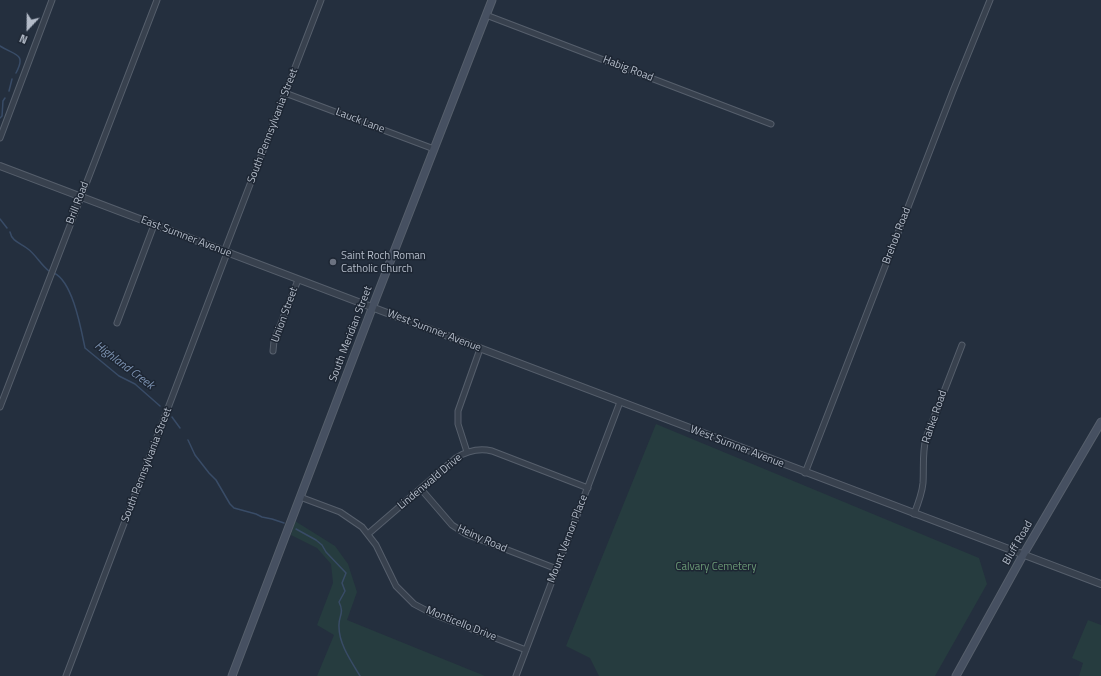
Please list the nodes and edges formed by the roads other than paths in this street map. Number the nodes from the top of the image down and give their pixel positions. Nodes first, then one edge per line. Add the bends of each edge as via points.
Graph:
1 (52, 0) edge
2 (157, 0) edge
3 (321, 0) edge
4 (492, 0) edge
5 (990, 0) edge
6 (486, 15) junction
7 (285, 93) junction
8 (771, 124) dead end
9 (0, 138) edge
10 (434, 149) junction
11 (0, 166) edge
12 (80, 197) junction
13 (154, 225) junction
14 (226, 252) junction
15 (298, 280) junction
16 (373, 307) junction
17 (117, 323) dead end
18 (962, 345) dead end
19 (480, 349) junction
20 (273, 351) dead end
21 (620, 402) junction
22 (0, 407) edge
23 (1101, 422) edge
24 (468, 452) junction
25 (805, 473) junction
26 (588, 488) junction
27 (421, 489) junction
28 (300, 497) junction
29 (914, 514) junction
30 (368, 534) junction
31 (1023, 555) junction
32 (557, 569) junction
33 (1101, 584) edge
34 (526, 650) junction
35 (66, 676) edge
36 (232, 676) edge
37 (516, 676) edge
38 (956, 676) edge

1 - 9 street
2 - 12 street, Brill Road
3 - 7 street, South Pennsylvania Street
4 - 6 main road, South Meridian Street
5 - 25 street, Brehob Road via 952,91
6 - 8 street, Habig Road
6 - 10 main road, South Meridian Street
7 - 10 street, Lauck Lane
7 - 14 street, South Pennsylvania Street
10 - 16 main road, South Meridian Street
11 - 12 street, East Sumner Avenue
12 - 13 street, East Sumner Avenue
12 - 22 street, Brill Road
13 - 14 street, East Sumner Avenue
13 - 17 street
14 - 15 street, East Sumner Avenue
14 - 35 street, South Pennsylvania Street
15 - 16 street, East Sumner Avenue
15 - 20 street, Union Street via 274,341
16 - 19 street, West Sumner Avenue
16 - 28 main road, South Meridian Street
18 - 29 street, Rahke Road via 926,438 923,486
19 - 21 street, West Sumner Avenue
19 - 24 street via 458,411 458,424
21 - 25 street, West Sumner Avenue
21 - 26 street, Mount Vernon Place
23 - 31 main road, Bluff Road
24 - 26 street, Lindenwald Drive via 492,451
24 - 27 street, Lindenwald Drive via 457,458
25 - 29 street, West Sumner Avenue
26 - 32 street, Mount Vernon Place
27 - 30 street, Lindenwald Drive
27 - 32 street, Heiny Road via 448,521 462,532
28 - 30 street, Monticello Drive via 340,512
28 - 36 main road, South Meridian Street
29 - 31 street, West Sumner Avenue
30 - 34 street, Monticello Drive via 396,586 414,604 433,614
31 - 33 street, West Sumner Avenue
31 - 38 main road, Bluff Road
32 - 34 street, Mount Vernon Place
34 - 37 street, Mount Vernon Place

